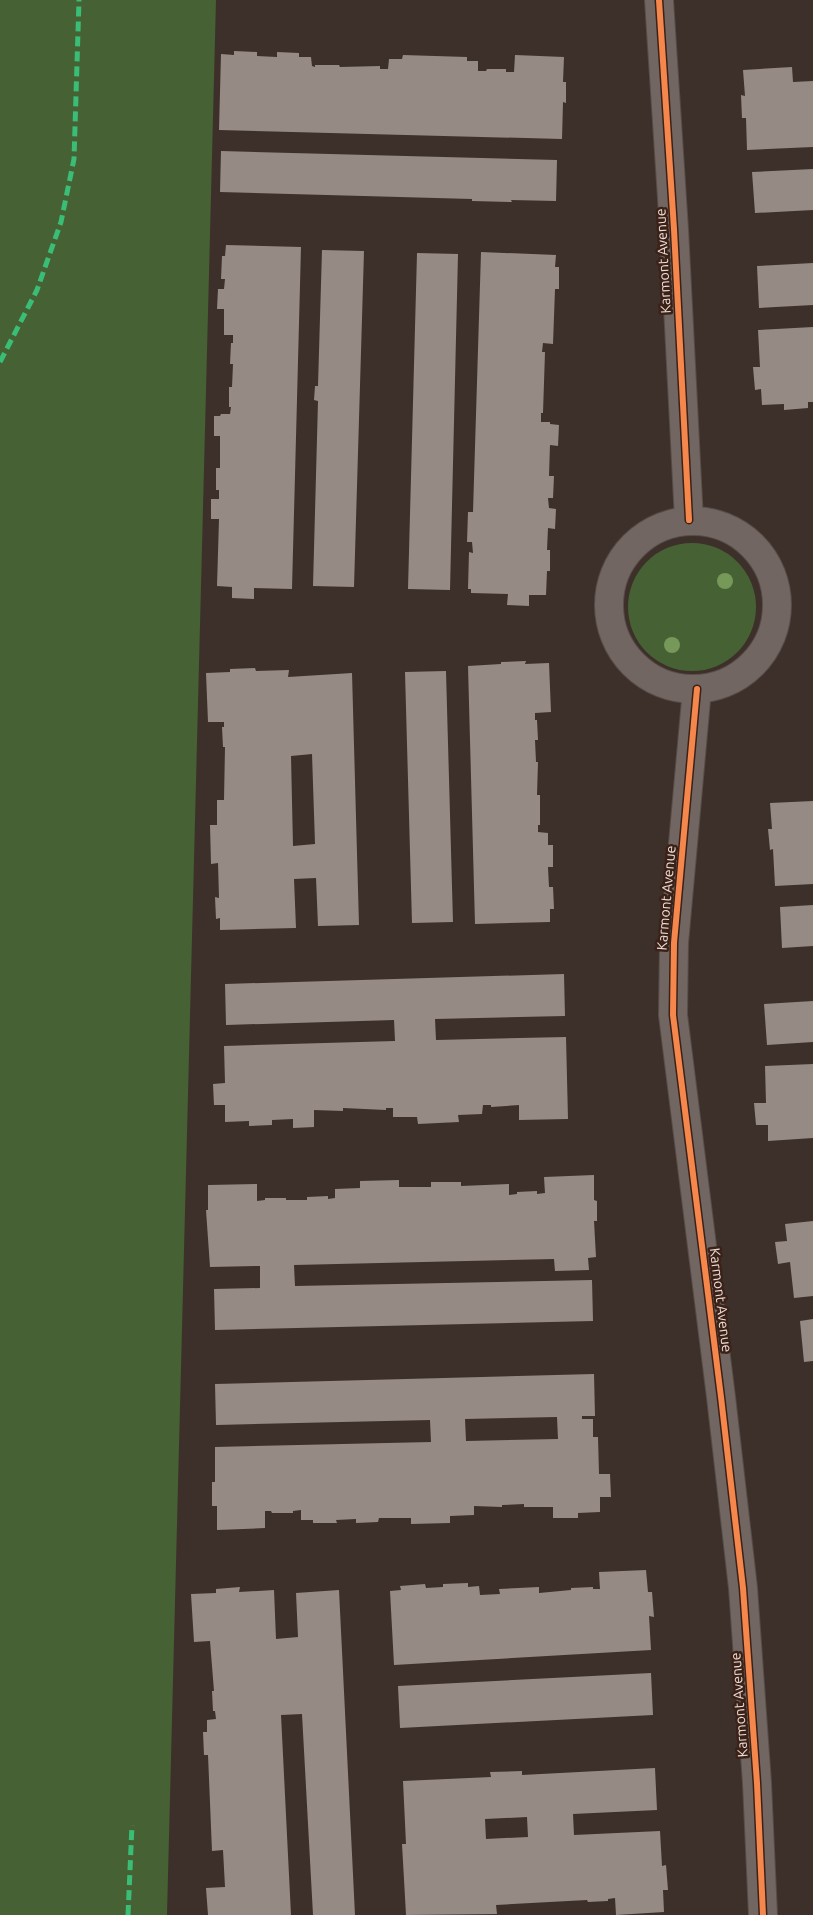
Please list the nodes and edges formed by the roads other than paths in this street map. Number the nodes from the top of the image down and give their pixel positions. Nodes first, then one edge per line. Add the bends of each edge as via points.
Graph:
1 (659, 0) edge
2 (689, 520) junction
3 (697, 689) junction
4 (763, 1915) edge

1 - 2 street, Karmont Avenue
2 - 3 street via 663,526 640,539 622,559 612,582 609,609 614,635 627,658 647,676 671,686
2 - 3 street via 718,524 744,537 764,558 776,585 777,614 769,643 751,666 726,682
3 - 4 street, Karmont Avenue via 674,943 673,1015 743,1588

